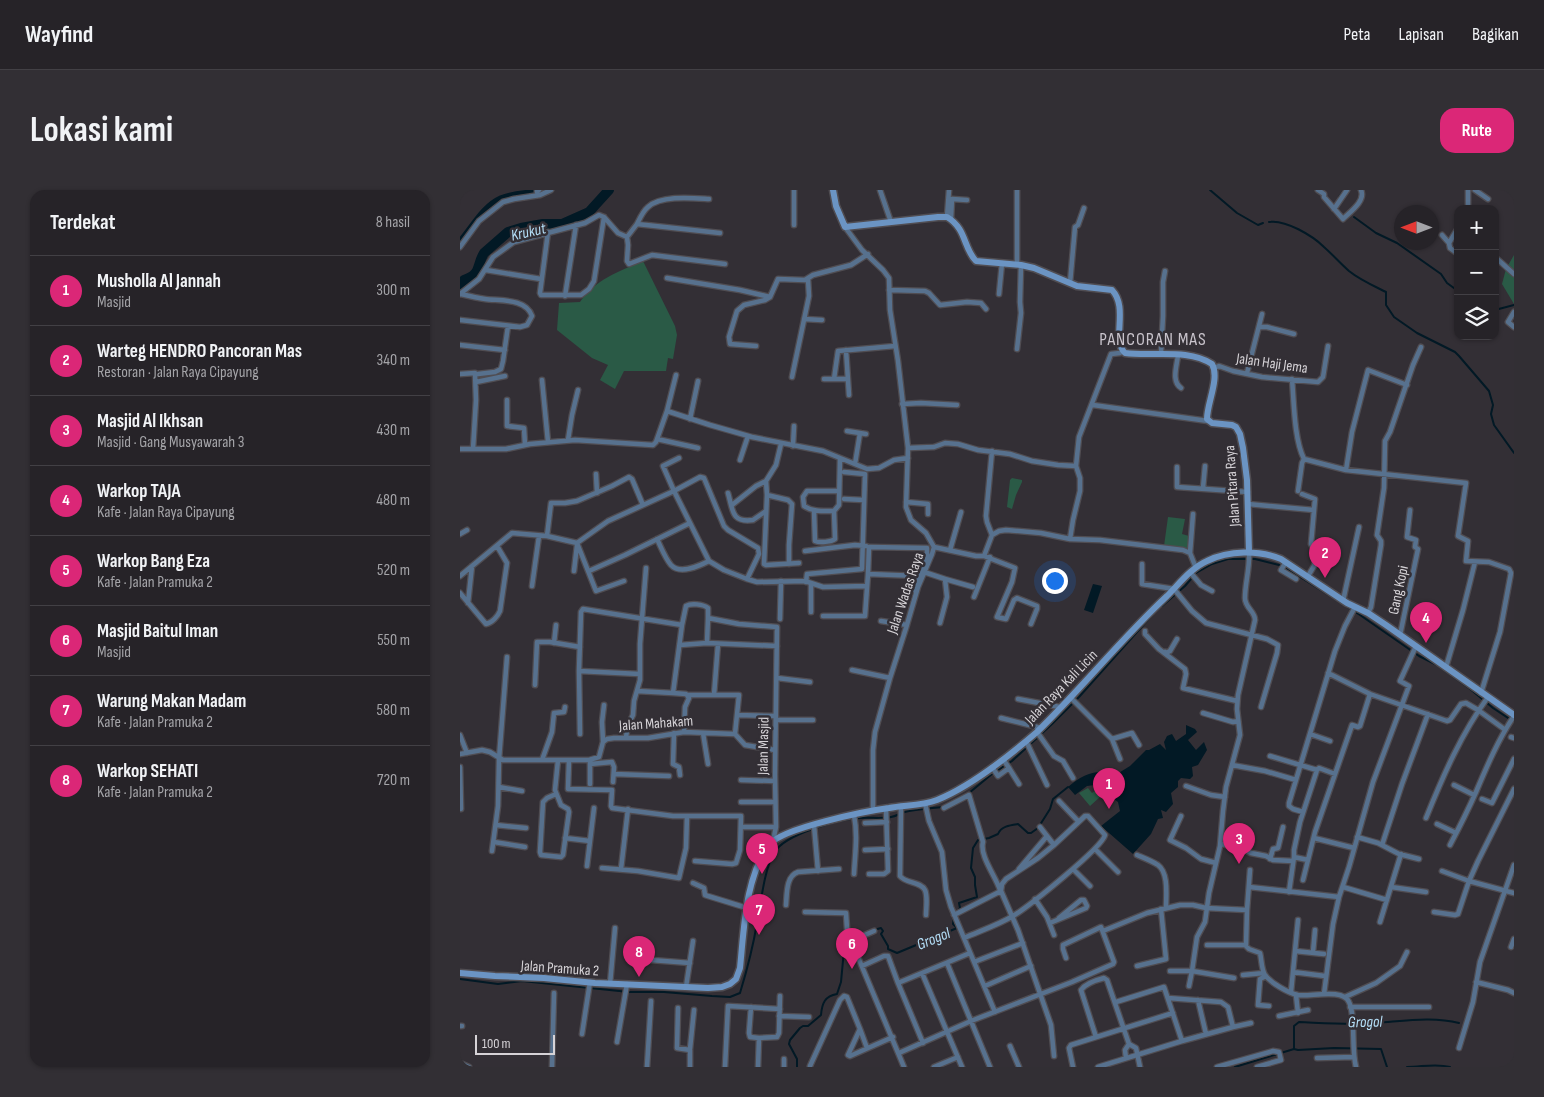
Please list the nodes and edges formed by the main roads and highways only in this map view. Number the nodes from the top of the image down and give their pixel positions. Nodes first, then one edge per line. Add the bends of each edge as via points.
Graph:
1 (833, 190) edge
2 (1249, 554) junction
3 (1514, 715) edge
4 (773, 841) joint
5 (460, 973) edge

1 - 2 main road, Jalan Pitara Raya via 845,227 949,218 962,232 974,260 1019,265 1083,287 1114,292 1119,306 1120,343 1127,354 1161,353 1212,364 1208,421 1232,425 1239,431 1248,492
2 - 3 main road, Jalan Raya Kali Licin via 1274,556 1286,567 1308,576 1343,601 1368,613
2 - 4 main road, Jalan Raya Kali Licin via 1216,557 1193,573 1139,624 1073,700 1060,707 1040,733 995,771 925,805 901,810 872,810 786,834
4 - 5 main road, Jalan Pramuka 2 via 754,876 748,896 740,968 734,982 722,987 687,984 627,989 610,984 589,987 544,978

